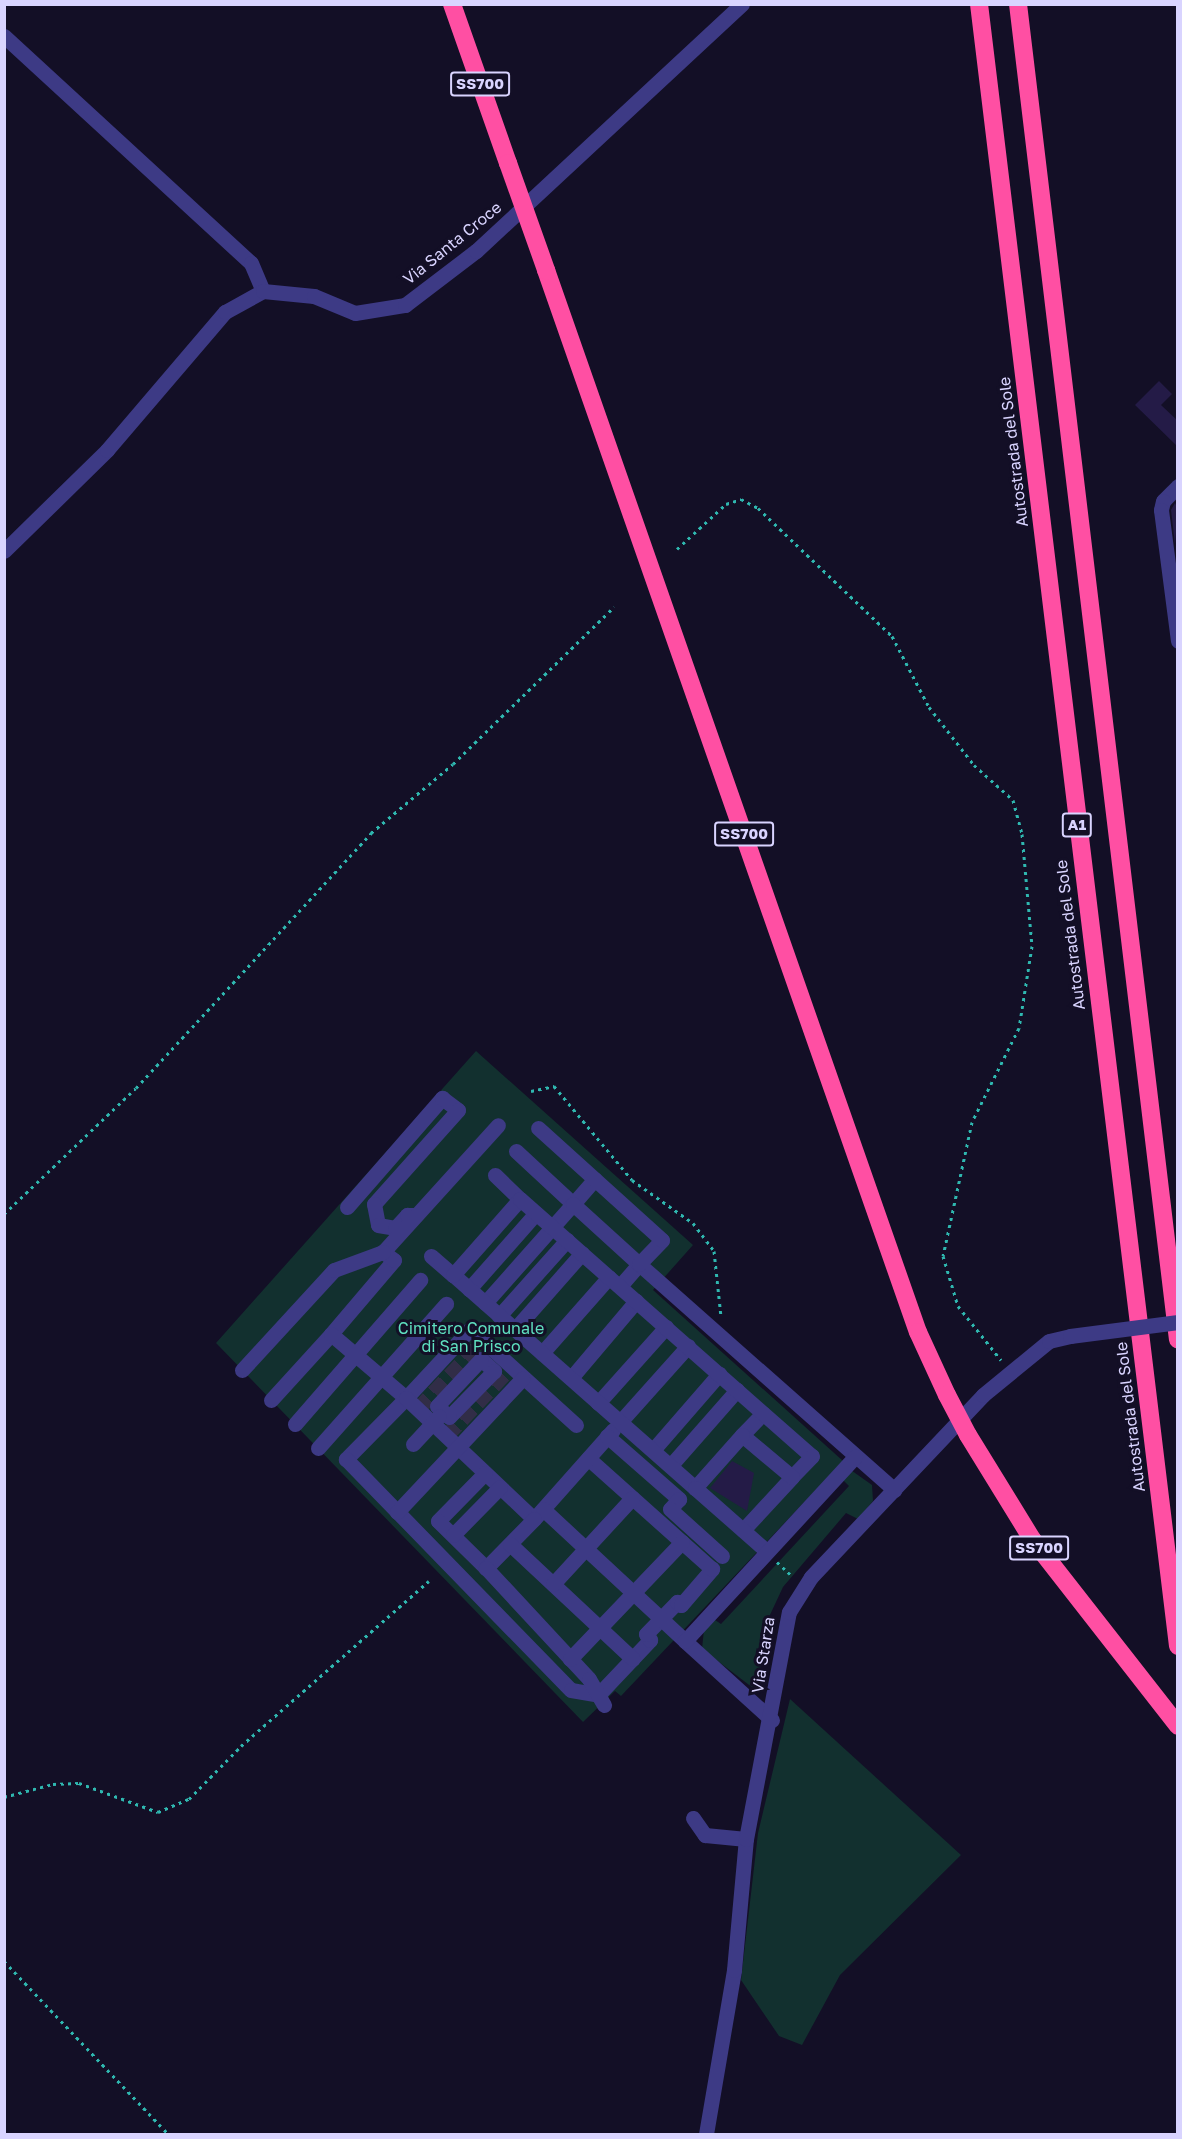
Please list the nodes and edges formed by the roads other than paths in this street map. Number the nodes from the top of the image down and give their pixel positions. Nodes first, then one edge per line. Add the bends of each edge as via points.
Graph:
1 (452, 4) edge
2 (742, 4) edge
3 (979, 4) edge
4 (1018, 4) edge
5 (4, 36) edge
6 (262, 291) junction
7 (1178, 486) edge
8 (4, 551) edge
9 (1178, 641) edge
10 (498, 1125) dead end
11 (538, 1128) dead end
12 (516, 1150) dead end
13 (495, 1175) dead end
14 (595, 1179) junction
15 (520, 1198) junction
16 (573, 1204) junction
17 (347, 1207) dead end
18 (537, 1213) junction
19 (416, 1215) junction
20 (553, 1227) junction
21 (567, 1240) junction
22 (383, 1252) junction
23 (582, 1252) junction
24 (430, 1256) dead end
25 (639, 1264) junction
26 (453, 1275) junction
27 (420, 1280) dead end
28 (614, 1282) junction
29 (469, 1289) junction
30 (636, 1301) junction
31 (485, 1304) junction
32 (446, 1305) dead end
33 (499, 1316) junction
34 (1178, 1322) edge
35 (666, 1327) junction
36 (515, 1329) junction
37 (331, 1334) junction
38 (1178, 1339) edge
39 (688, 1346) junction
40 (542, 1353) junction
41 (356, 1355) junction
42 (492, 1360) junction
43 (242, 1370) dead end
44 (719, 1374) junction
45 (381, 1377) junction
46 (522, 1378) junction
47 (570, 1378) junction
48 (737, 1389) junction
49 (406, 1398) junction
50 (271, 1400) dead end
51 (598, 1403) junction
52 (763, 1413) junction
53 (438, 1417) junction
54 (295, 1424) dead end
55 (576, 1425) dead end
56 (613, 1429) junction
57 (742, 1435) junction
58 (413, 1444) dead end
59 (458, 1447) junction
60 (318, 1448) dead end
61 (653, 1450) junction
62 (855, 1457) junction
63 (588, 1458) junction
64 (671, 1466) junction
65 (485, 1473) junction
66 (792, 1477) junction
67 (500, 1487) junction
68 (695, 1488) junction
69 (894, 1490) junction
70 (632, 1498) junction
71 (398, 1512) junction
72 (538, 1514) junction
73 (743, 1530) junction
74 (453, 1535) junction
75 (681, 1542) junction
76 (510, 1544) junction
77 (762, 1547) dead end
78 (586, 1549) junction
79 (722, 1556) dead end
80 (486, 1568) junction
81 (553, 1584) junction
82 (634, 1593) junction
83 (661, 1618) junction
84 (601, 1629) junction
85 (685, 1641) junction
86 (1178, 1646) edge
87 (570, 1659) junction
88 (633, 1659) junction
89 (601, 1700) junction
90 (772, 1720) junction
91 (1178, 1726) edge
92 (693, 1818) dead end
93 (746, 1839) junction
94 (706, 2134) edge

1 - 91 highway, SS700, bridge via 918,1332 968,1435 1032,1539 1119,1657
2 - 6 street, Via Santa Croce via 476,251 405,305 355,313 314,296
3 - 86 highway, Autostrada del Sole / A1
4 - 38 highway, A1
5 - 6 street via 251,263
6 - 8 street via 225,312 107,450
7 - 9 street via 1163,501 1161,510
10 - 19 street
11 - 14 street
12 - 16 street
13 - 15 street
14 - 16 street
14 - 25 street via 662,1240
15 - 18 street
15 - 26 street
16 - 20 street
16 - 25 street
17 - 19 street via 442,1098 458,1110 374,1204 378,1225 395,1228 407,1215
18 - 20 street
18 - 29 street
19 - 22 street
20 - 21 street
20 - 31 street
21 - 23 street
21 - 33 street
22 - 37 street via 394,1260
22 - 43 street via 353,1259 334,1270
23 - 28 street
23 - 36 street
24 - 26 street
25 - 28 street
25 - 62 street
26 - 29 street
27 - 41 street
28 - 30 street
28 - 40 street
29 - 31 street
30 - 35 street
30 - 47 street
31 - 33 street
32 - 45 street
33 - 36 street
34 - 69 street, Via Starza, bridge via 1049,1341 1010,1371
35 - 39 street
35 - 51 street
36 - 40 street
37 - 41 street
37 - 50 street
39 - 44 street
39 - 56 street
40 - 47 street
41 - 45 street
41 - 54 street
42 - 46 street
42 - 49 street via 471,1323
42 - 53 street via 481,1359 437,1406
44 - 48 street
44 - 61 street
45 - 49 street
45 - 60 street
46 - 55 street
46 - 59 street
47 - 51 street
48 - 52 street
48 - 64 street
49 - 53 street
49 - 71 street via 346,1459
51 - 56 street
52 - 57 street
52 - 66 street via 812,1456
53 - 58 street
53 - 59 street
56 - 61 street
56 - 63 street
56 - 79 street via 679,1499 670,1509
57 - 66 street
57 - 68 street
59 - 65 street
59 - 71 street
61 - 64 street
62 - 69 street
62 - 85 street
63 - 70 street
63 - 72 street
64 - 68 street
65 - 67 street
65 - 74 street via 438,1521
66 - 73 street
67 - 72 street
67 - 74 street
68 - 73 street
69 - 90 street, Via Starza via 811,1577 789,1612
70 - 75 street
70 - 78 street
71 - 89 street via 571,1690
72 - 76 street
72 - 78 street
73 - 77 street
74 - 80 street
75 - 82 street
75 - 83 street via 712,1569 681,1605 677,1602
76 - 80 street
76 - 81 street
78 - 81 street
78 - 82 street
80 - 87 street
81 - 84 street
82 - 83 street
82 - 84 street
83 - 85 street
83 - 88 street via 646,1634 651,1640
84 - 87 street
84 - 88 street
85 - 90 street
87 - 89 street
88 - 89 street
90 - 93 street, Via Starza
92 - 93 street via 705,1835
93 - 94 street, Via Starza via 734,1970

